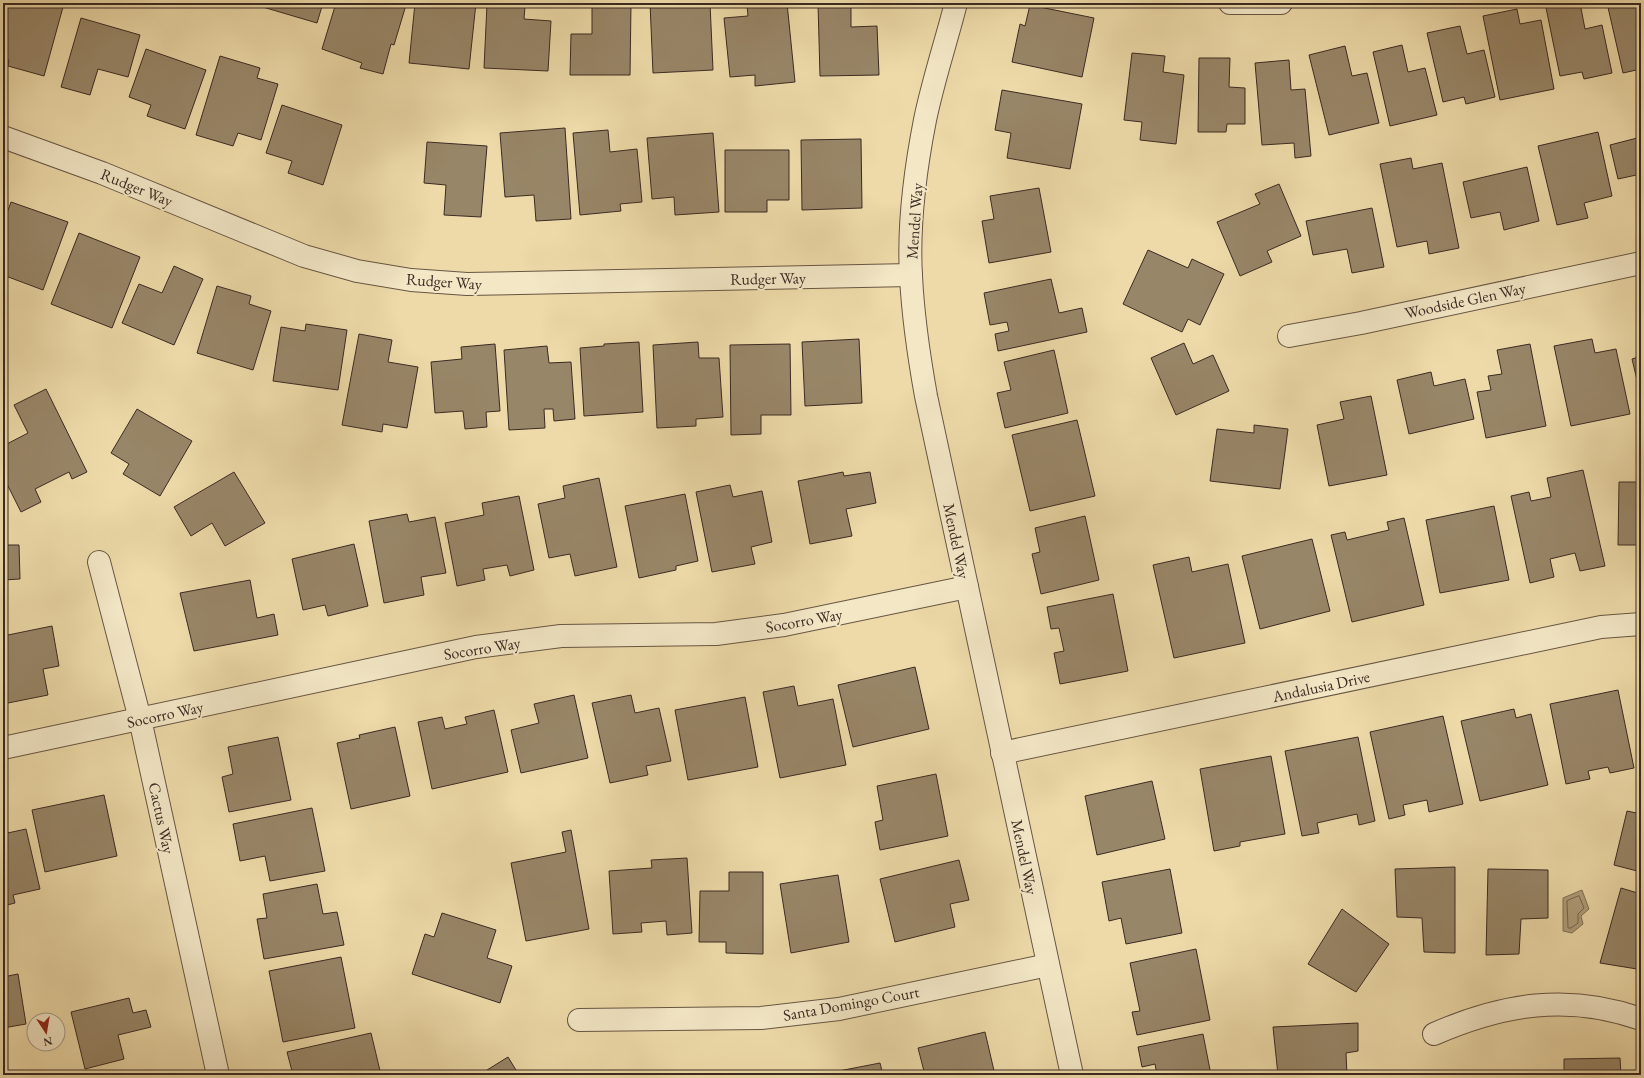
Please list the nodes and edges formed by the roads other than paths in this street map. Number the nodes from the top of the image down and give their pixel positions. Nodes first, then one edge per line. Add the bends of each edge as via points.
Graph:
1 (956, 3) edge
2 (1230, 3) edge
3 (1281, 3) edge
4 (3, 137) edge
5 (1641, 263) edge
6 (911, 275) junction
7 (1289, 336) dead end
8 (99, 562) dead end
9 (967, 587) junction
10 (1641, 624) edge
11 (140, 719) junction
12 (3, 748) edge
13 (1002, 753) junction
14 (1048, 965) junction
15 (1641, 1019) edge
16 (579, 1020) dead end
17 (1434, 1034) dead end
18 (218, 1075) edge
19 (1072, 1075) edge

1 - 6 street, Mendel Way via 925,119 915,188
2 - 3 street
4 - 6 street, Rudger Way via 102,173 304,256 357,271 411,280 467,284
5 - 7 street, Woodside Glen Way
6 - 9 street, Mendel Way via 917,349
8 - 11 street, Cactus Way
9 - 11 street, Socorro Way via 784,625 723,633 561,636 476,647
9 - 13 street, Mendel Way
10 - 13 street, Andalusia Drive via 1601,627
11 - 12 street, Socorro Way
11 - 18 street, Cactus Way
13 - 14 street, Mendel Way
14 - 16 street, Santa Domingo Court via 839,1009 761,1018
14 - 19 street, Mendel Way
15 - 17 street via 1603,1008 1534,1005 1511,1008 1466,1020

